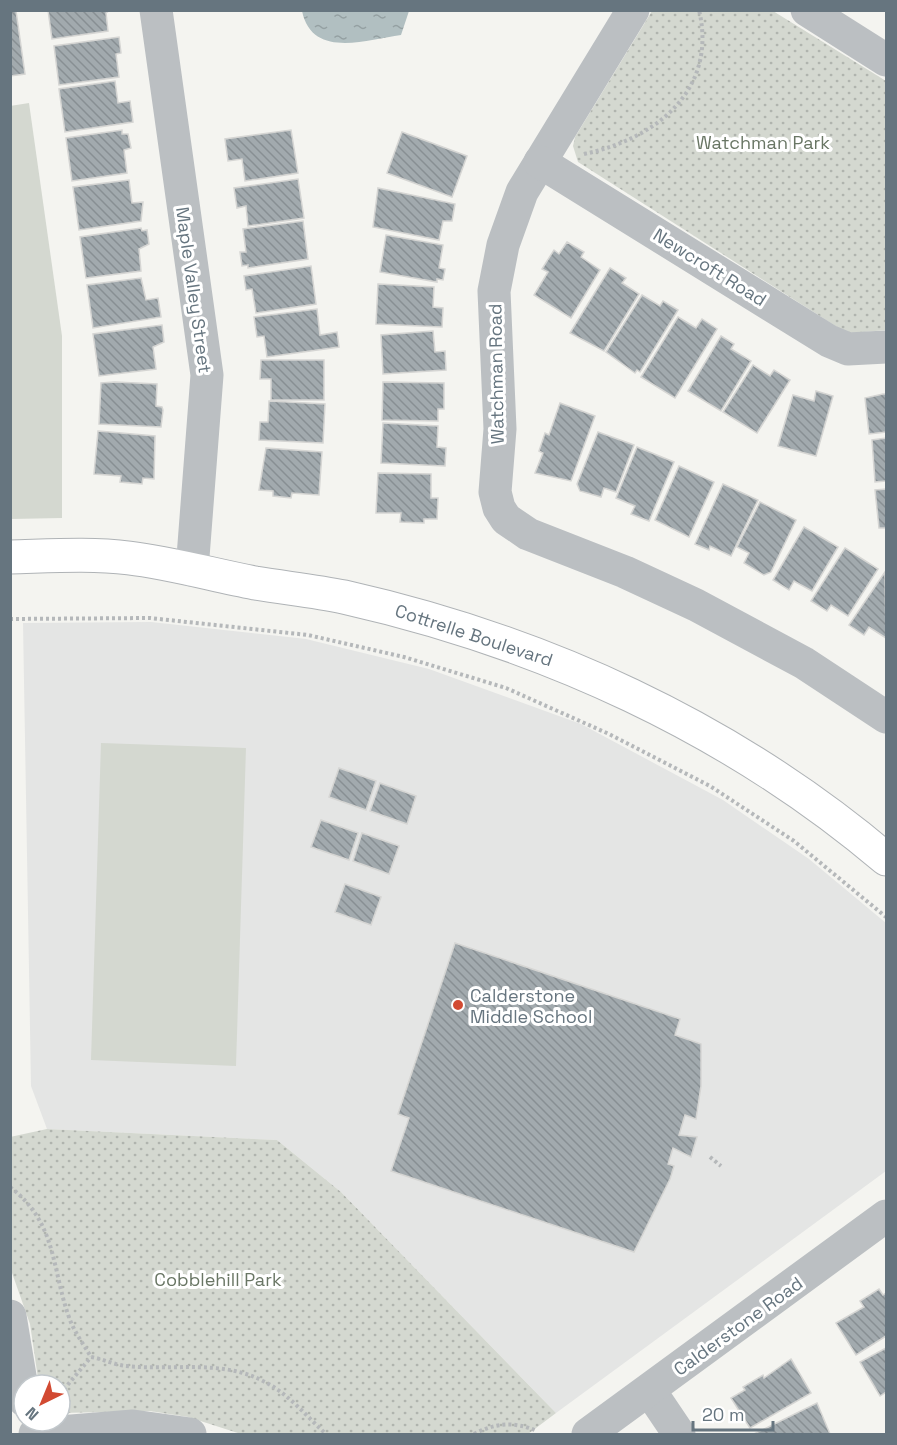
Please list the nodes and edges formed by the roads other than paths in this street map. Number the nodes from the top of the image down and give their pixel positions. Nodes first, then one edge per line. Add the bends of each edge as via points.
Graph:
1 (156, 10) edge
2 (633, 10) edge
3 (807, 10) edge
4 (886, 60) edge
5 (540, 162) junction
6 (886, 347) edge
7 (10, 557) edge
8 (192, 570) junction
9 (886, 717) edge
10 (886, 859) edge
11 (886, 1216) edge
12 (10, 1316) edge
13 (20, 1373) edge
14 (650, 1391) junction
15 (35, 1434) edge
16 (190, 1434) edge
17 (588, 1434) edge
18 (679, 1434) edge

1 - 8 street, Maple Valley Street via 207,375
2 - 5 street, Watchman Road
3 - 4 street
5 - 6 street, Newcroft Road via 829,341 848,349
5 - 9 street, Watchman Road via 512,216 494,291 500,429 495,492 506,519 528,534 625,572 706,610 804,663
7 - 8 main road, Cottrelle Boulevard via 129,558
8 - 10 main road, Cottrelle Boulevard via 375,605 559,662 619,688 732,749 805,796
11 - 14 street, Calderstone Road
12 - 13 street
14 - 17 street, Calderstone Road
14 - 18 street
15 - 16 street via 133,1426

